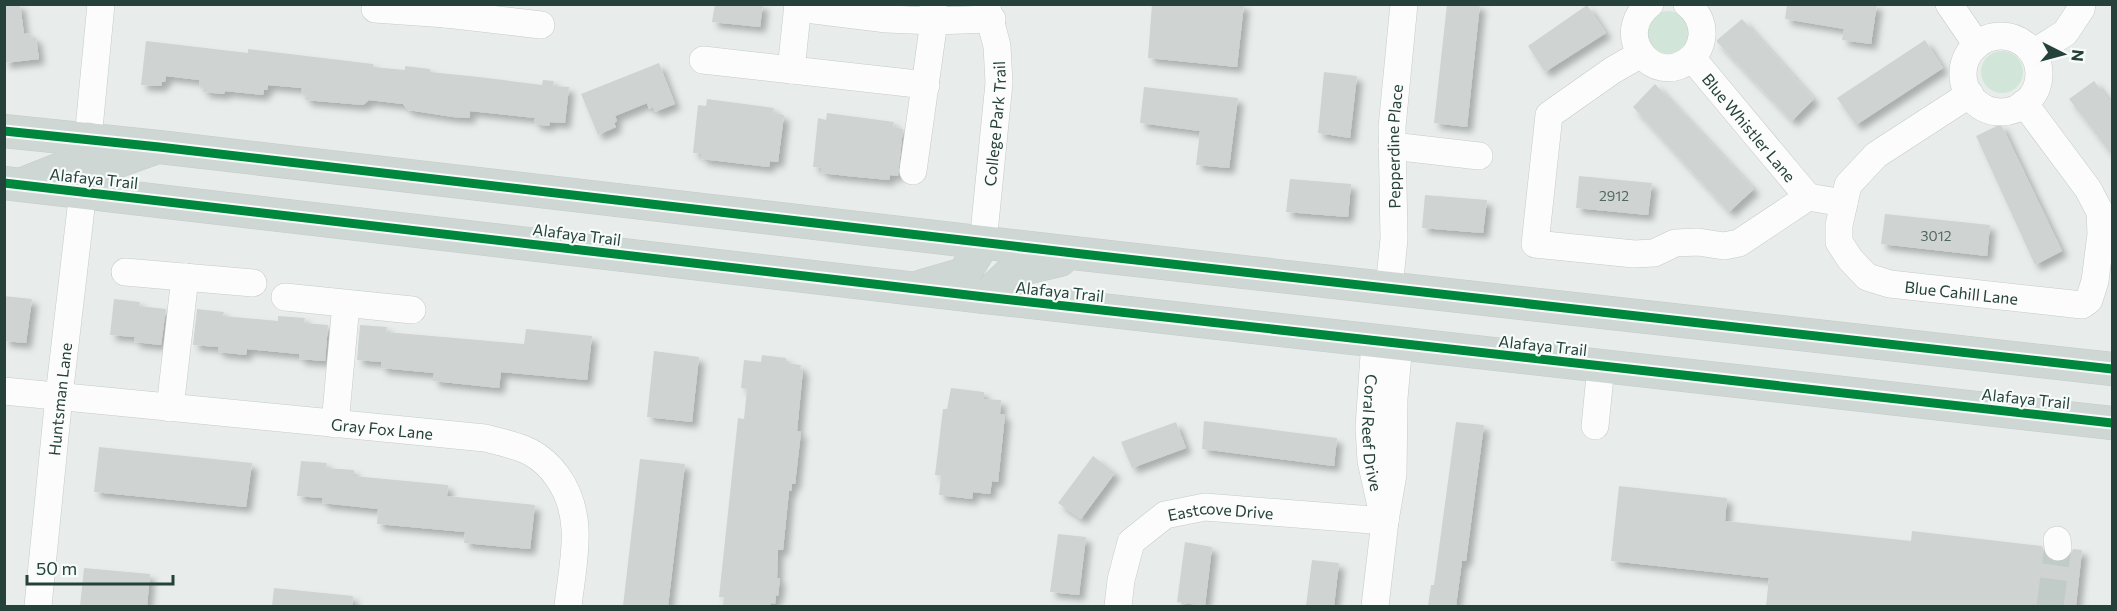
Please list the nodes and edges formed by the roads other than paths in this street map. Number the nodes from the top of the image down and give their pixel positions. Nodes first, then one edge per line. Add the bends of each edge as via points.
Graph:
1 (101, 4) edge
2 (1404, 4) edge
3 (1949, 4) edge
4 (2082, 4) edge
5 (798, 6) edge
6 (1644, 6) edge
7 (1697, 7) edge
8 (375, 9) dead end
9 (447, 9) edge
10 (989, 12) edge
11 (934, 13) edge
12 (541, 26) dead end
13 (1977, 45) junction
14 (2033, 53) junction
15 (1641, 54) junction
16 (1692, 58) junction
17 (703, 60) dead end
18 (791, 70) junction
19 (926, 85) junction
20 (1970, 94) junction
21 (2024, 103) junction
22 (4, 131) edge
23 (88, 139) junction
24 (1392, 146) junction
25 (159, 147) junction
26 (1479, 156) dead end
27 (913, 171) dead end
28 (12, 184) edge
29 (83, 191) junction
30 (1808, 197) junction
31 (1844, 203) junction
32 (983, 243) junction
33 (1082, 254) junction
34 (125, 272) dead end
35 (185, 277) junction
36 (253, 283) dead end
37 (912, 288) junction
38 (1389, 288) junction
39 (285, 297) dead end
40 (985, 297) junction
41 (346, 304) junction
42 (412, 310) dead end
43 (1387, 342) junction
44 (1601, 366) junction
45 (2112, 369) edge
46 (4, 391) edge
47 (59, 396) junction
48 (170, 408) junction
49 (2112, 423) edge
50 (335, 424) junction
51 (1595, 426) dead end
52 (1385, 521) junction
53 (38, 606) edge
54 (568, 606) edge
55 (1118, 606) edge
56 (1375, 606) edge

1 - 23 street
2 - 24 street, Pepperdine Place
3 - 13 street
4 - 14 street via 2065,33
5 - 11 street via 887,19
5 - 18 street
6 - 15 street via 1634,36
7 - 16 street via 1702,40
8 - 9 street
9 - 12 street
10 - 11 street
10 - 32 street, College Park Trail via 997,46 999,83
11 - 19 street
13 - 14 street via 2000,36 2024,43
13 - 20 street via 1964,66
14 - 21 street via 2039,76 2036,88
15 - 16 street via 1660,67 1683,64
15 - 30 street, Blue Whistler Lane via 1550,115 1534,244 1634,254 1654,252 1676,243 1724,246 1739,243
16 - 30 street, Blue Whistler Lane
17 - 18 street
18 - 19 street
19 - 27 street
20 - 21 street via 1975,102 1997,111 2009,111
20 - 31 street, Blue Cahill Lane via 1876,155 1848,184
21 - 31 street, Blue Cahill Lane via 2088,189 2100,212 2095,281 2089,300 2082,305 1890,284 1867,277 1839,242
22 - 23 main road
23 - 25 main road
23 - 28 main road via 68,166
24 - 26 street
24 - 38 street, Pepperdine Place via 1394,239
25 - 29 main road via 99,168
25 - 32 main road
28 - 29 main road, Alafaya Trail
29 - 37 main road, Alafaya Trail
29 - 47 street, Huntsman Lane
30 - 31 street, Blue Whistler Lane
32 - 33 main road
32 - 37 main road via 964,274
33 - 38 main road
33 - 40 main road via 1012,271
34 - 35 street
35 - 36 street
35 - 48 street
37 - 40 main road, Alafaya Trail
38 - 45 main road
39 - 41 street
40 - 43 main road, Alafaya Trail
41 - 42 street
41 - 50 street
43 - 44 main road, Alafaya Trail
43 - 52 street, Coral Reef Drive via 1369,427 1371,460
44 - 49 main road, Alafaya Trail
44 - 51 street
46 - 47 street, Gray Fox Lane
47 - 48 street, Gray Fox Lane
47 - 53 street, Huntsman Lane
48 - 50 street, Gray Fox Lane
50 - 54 street, Gray Fox Lane via 485,438 532,452 565,487 575,512 576,540
52 - 55 street, Eastcove Drive via 1205,507 1165,515 1131,542
52 - 56 street, Coral Reef Drive

